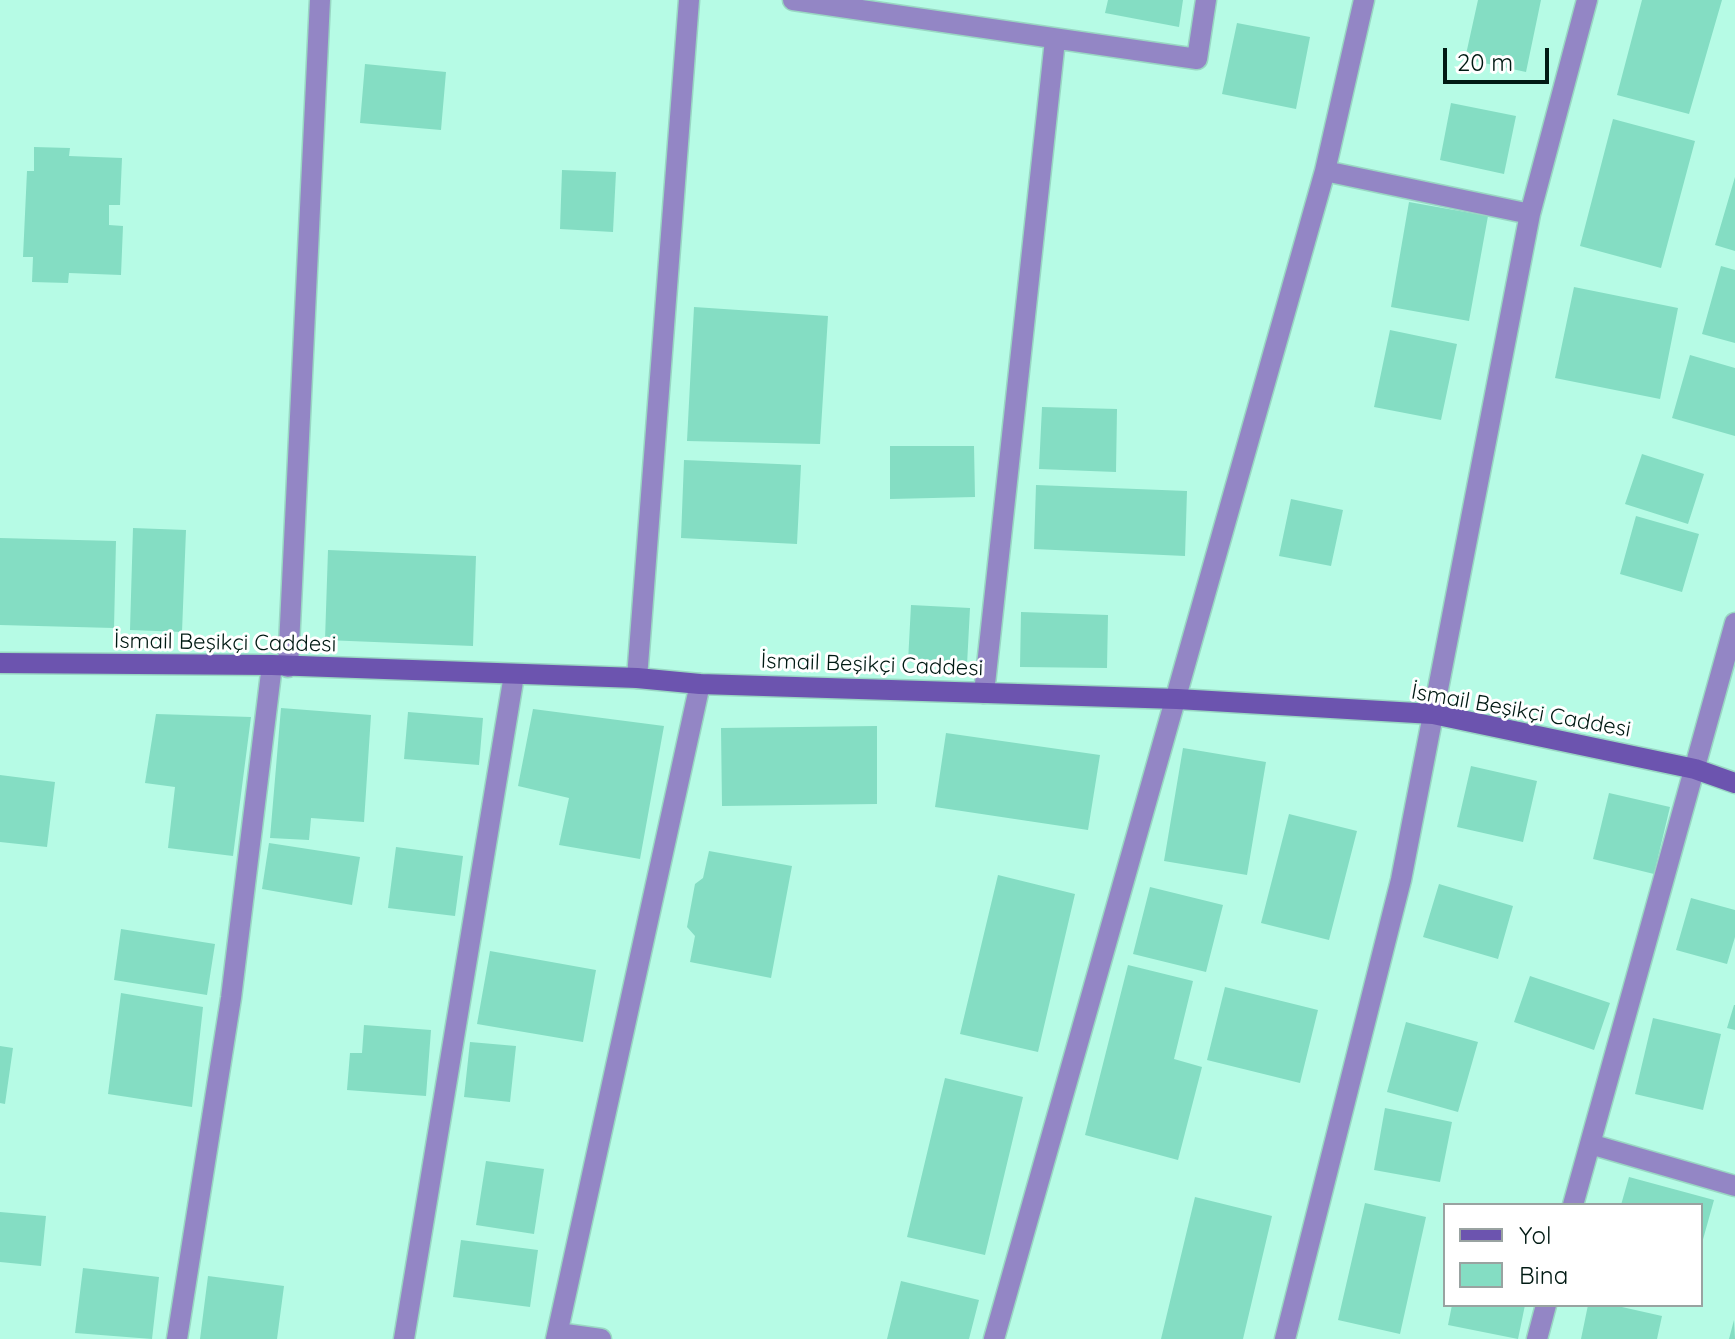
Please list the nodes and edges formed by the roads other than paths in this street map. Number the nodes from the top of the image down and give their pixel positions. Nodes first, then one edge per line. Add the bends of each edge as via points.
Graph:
1 (320, 0) edge
2 (689, 0) edge
3 (793, 0) edge
4 (1206, 0) edge
5 (1364, 0) edge
6 (1587, 0) edge
7 (1055, 40) junction
8 (1325, 171) junction
9 (1530, 214) junction
10 (1735, 623) edge
11 (0, 663) edge
12 (280, 666) junction
13 (514, 675) junction
14 (637, 678) junction
15 (700, 684) junction
16 (984, 693) junction
17 (1177, 699) junction
18 (1433, 714) junction
19 (1695, 769) junction
20 (1735, 783) edge
21 (1590, 1144) junction
22 (1735, 1186) edge
23 (1574, 1203) edge
24 (1545, 1307) edge
25 (557, 1336) edge
26 (177, 1339) edge
27 (404, 1339) edge
28 (601, 1339) edge
29 (994, 1339) edge
30 (1285, 1339) edge
31 (1537, 1339) edge

1 - 12 street
2 - 14 street
3 - 7 street
4 - 7 street via 1197,59
5 - 8 street
6 - 9 street
7 - 16 street
8 - 9 street
8 - 17 street
9 - 18 street
10 - 19 street
11 - 12 street, İsmail Beşikçi Caddesi
12 - 13 street, İsmail Beşikçi Caddesi
12 - 26 street
13 - 14 street, İsmail Beşikçi Caddesi
13 - 27 street
14 - 15 street, İsmail Beşikçi Caddesi
15 - 16 street, İsmail Beşikçi Caddesi
15 - 25 street
16 - 17 street, İsmail Beşikçi Caddesi
17 - 18 street, İsmail Beşikçi Caddesi
17 - 29 street
18 - 19 street, İsmail Beşikçi Caddesi
18 - 30 street via 1401,880
19 - 20 street, İsmail Beşikçi Caddesi
19 - 21 street
21 - 22 street
21 - 23 street
24 - 31 street
25 - 28 street

